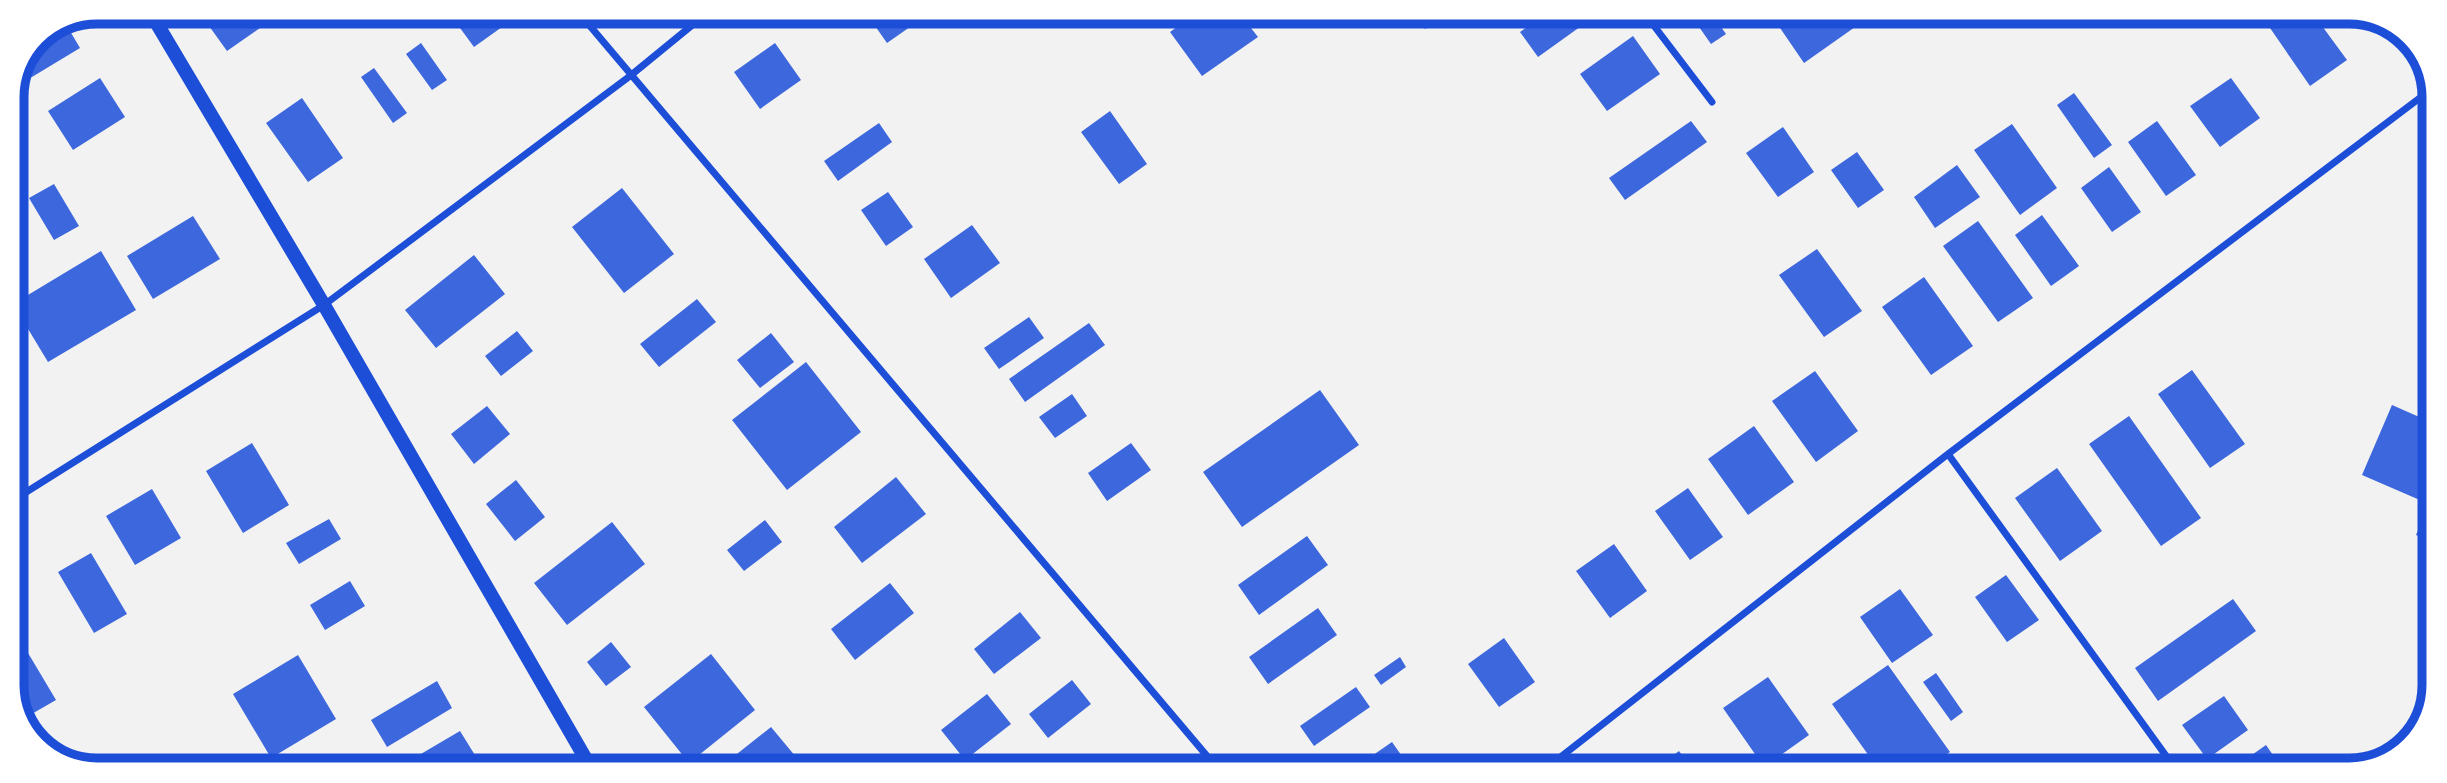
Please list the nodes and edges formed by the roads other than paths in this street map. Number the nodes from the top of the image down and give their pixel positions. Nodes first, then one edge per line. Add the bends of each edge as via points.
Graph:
1 (157, 24) edge
2 (588, 24) edge
3 (694, 24) edge
4 (1653, 24) edge
5 (630, 76) junction
6 (2422, 96) edge
7 (1713, 102) dead end
8 (324, 305) junction
9 (1948, 454) junction
10 (25, 493) edge
11 (585, 758) edge
12 (1209, 758) edge
13 (1559, 758) edge
14 (2169, 758) edge

1 - 8 main road
2 - 5 street
3 - 5 street
4 - 7 street
5 - 8 street
5 - 12 street
6 - 9 street
8 - 10 street
8 - 11 main road
9 - 13 street
9 - 14 street

